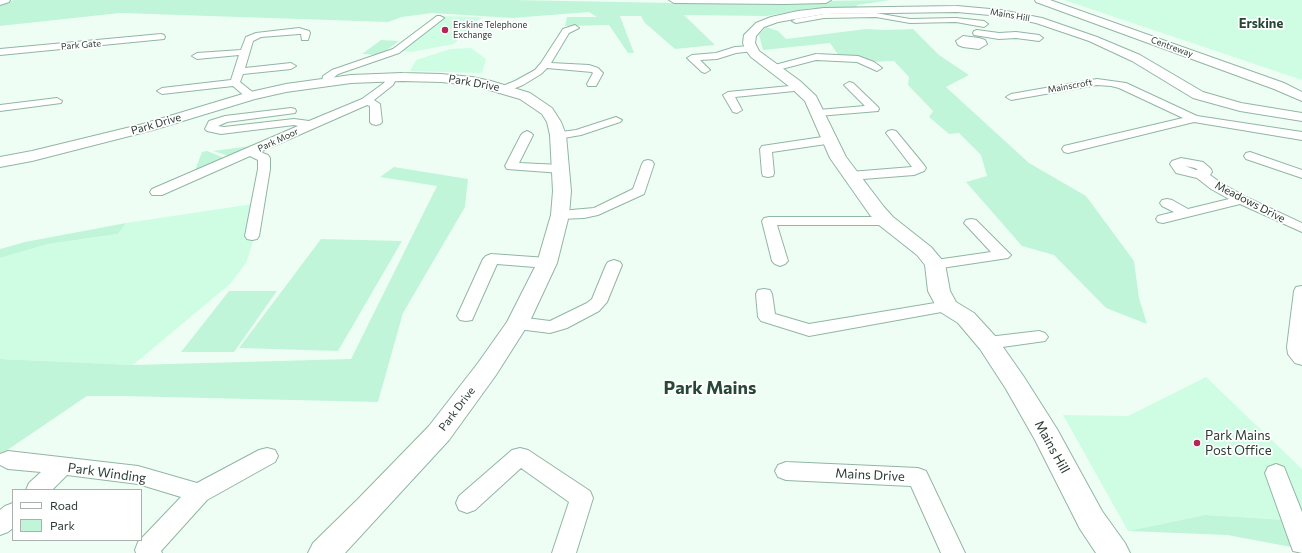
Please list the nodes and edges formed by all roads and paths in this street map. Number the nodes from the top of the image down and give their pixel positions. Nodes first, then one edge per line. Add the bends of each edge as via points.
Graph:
1 (5, 0) edge
2 (674, 0) edge
3 (826, 0) edge
4 (1040, 0) edge
5 (1056, 0) edge
6 (0, 2) edge
7 (440, 18) dead end
8 (988, 18) junction
9 (796, 21) dead end
10 (575, 28) dead end
11 (162, 37) dead end
12 (66, 38) dead end
13 (305, 38) dead end
14 (1039, 38) dead end
15 (121, 41) junction
16 (56, 47) junction
17 (751, 49) junction
18 (0, 52) edge
19 (245, 52) junction
20 (113, 53) dead end
21 (197, 56) dead end
22 (545, 65) junction
23 (290, 66) dead end
24 (774, 68) junction
25 (876, 68) dead end
26 (705, 70) dead end
27 (238, 72) junction
28 (392, 77) junction
29 (327, 82) junction
30 (235, 83) junction
31 (592, 84) dead end
32 (849, 85) dead end
33 (1302, 87) edge
34 (800, 88) junction
35 (504, 89) junction
36 (162, 91) dead end
37 (251, 96) junction
38 (1011, 97) dead end
39 (1302, 97) edge
40 (57, 101) dead end
41 (366, 101) junction
42 (0, 108) edge
43 (1302, 109) edge
44 (737, 110) dead end
45 (291, 111) dead end
46 (1270, 112) junction
47 (818, 113) junction
48 (1302, 117) edge
49 (1194, 119) junction
50 (616, 120) dead end
51 (376, 122) dead end
52 (310, 125) junction
53 (892, 133) dead end
54 (528, 134) dead end
55 (558, 135) junction
56 (1302, 136) edge
57 (829, 140) junction
58 (1068, 149) dead end
59 (251, 152) junction
60 (1250, 156) dead end
61 (0, 162) edge
62 (648, 164) dead end
63 (561, 169) junction
64 (768, 173) dead end
65 (1201, 174) dead end
66 (1302, 174) edge
67 (850, 176) junction
68 (157, 192) dead end
69 (1241, 200) junction
70 (1167, 203) dead end
71 (1186, 213) junction
72 (560, 215) junction
73 (1164, 219) dead end
74 (886, 221) junction
75 (971, 223) dead end
76 (1302, 228) edge
77 (252, 236) dead end
78 (780, 261) dead end
79 (547, 263) junction
80 (935, 264) junction
81 (614, 265) dead end
82 (1302, 291) edge
83 (764, 294) dead end
84 (947, 306) junction
85 (466, 316) dead end
86 (518, 323) junction
87 (1039, 337) dead end
88 (988, 344) junction
89 (1302, 359) edge
90 (267, 456) dead end
91 (8, 460) dead end
92 (62, 466) junction
93 (786, 471) dead end
94 (1276, 473) dead end
95 (38, 489) edge
96 (199, 493) junction
97 (467, 503) dead end
98 (12, 514) edge
99 (0, 525) edge
100 (1302, 543) edge
101 (150, 553) edge
102 (324, 553) edge
103 (564, 553) edge
104 (953, 553) edge
105 (1114, 553) edge

1 - 6 street
2 - 3 main road
4 - 39 street, Centreway via 1279,86
5 - 33 street, Centreway
7 - 29 street via 396,51 335,72 327,78
8 - 9 street via 910,21 876,15 824,16
8 - 14 street via 975,36 1016,35
8 - 17 street, Mains Hill via 932,9 824,11 798,14 760,25 750,35
8 - 46 street, Mains Hill via 1038,20 1066,29 1136,58 1198,95 1240,107
10 - 22 street via 566,31
11 - 15 street, Park Gate
12 - 16 street
13 - 19 street via 306,33 299,31 251,36
15 - 16 street, Park Gate
15 - 20 street
16 - 18 street, Park Gate
17 - 24 street
17 - 26 street via 692,58
19 - 21 street
19 - 27 street
22 - 31 street via 595,70 598,73
22 - 35 street via 538,72
23 - 27 street
24 - 25 street via 816,58 858,59
24 - 34 street
27 - 30 street
28 - 29 street, Park Drive
28 - 35 street, Park Drive via 472,81
28 - 41 street, Park Moor via 388,85
29 - 37 street, Park Drive
30 - 36 street
30 - 37 street
32 - 47 street via 874,109
34 - 44 street via 728,95
34 - 47 street via 811,99
35 - 55 street, Park Drive via 538,103 554,122
37 - 61 street, Park Drive via 140,129
38 - 49 street, Mainscroft via 1097,82 1111,83 1122,85
40 - 42 street
41 - 51 street via 375,104
41 - 52 street, Park Moor
43 - 46 street
45 - 52 street via 225,119 213,123 211,129 221,131 294,122
46 - 48 street
47 - 57 street
49 - 56 street, Mainscroft
49 - 58 street, Mainscroft
50 - 55 street via 577,133
52 - 59 street, Park Moor
53 - 67 street via 920,168 914,171
54 - 63 street via 512,166
55 - 63 street, Park Drive
57 - 64 street via 766,149
57 - 67 street
59 - 68 street, Park Moor
59 - 77 street via 264,159
60 - 66 street
62 - 72 street via 639,191 598,211
63 - 72 street, Park Drive
65 - 69 street, Meadows Drive
67 - 74 street
69 - 71 street
69 - 76 street, Meadows Drive
70 - 71 street
71 - 73 street
72 - 79 street, Park Drive
74 - 78 street via 769,221
74 - 80 street via 924,250
75 - 80 street via 1003,255
79 - 85 street via 491,259
79 - 86 street, Park Drive
80 - 84 street via 939,291
81 - 86 street via 599,302 593,308 562,324 550,327
82 - 89 street via 1296,347 1297,354
83 - 84 street via 767,317 809,330
84 - 88 street, Mains Hill via 966,318
86 - 102 street, Park Drive via 439,433
87 - 88 street
88 - 105 street, Mains Hill via 1047,436 1091,520
90 - 96 street
91 - 92 street
92 - 95 street, Park Winding
92 - 96 street, Park Winding via 138,475
93 - 104 street, Mains Drive via 918,478
94 - 100 street
96 - 101 street via 147,550
97 - 103 street via 520,456 582,498
98 - 99 street

